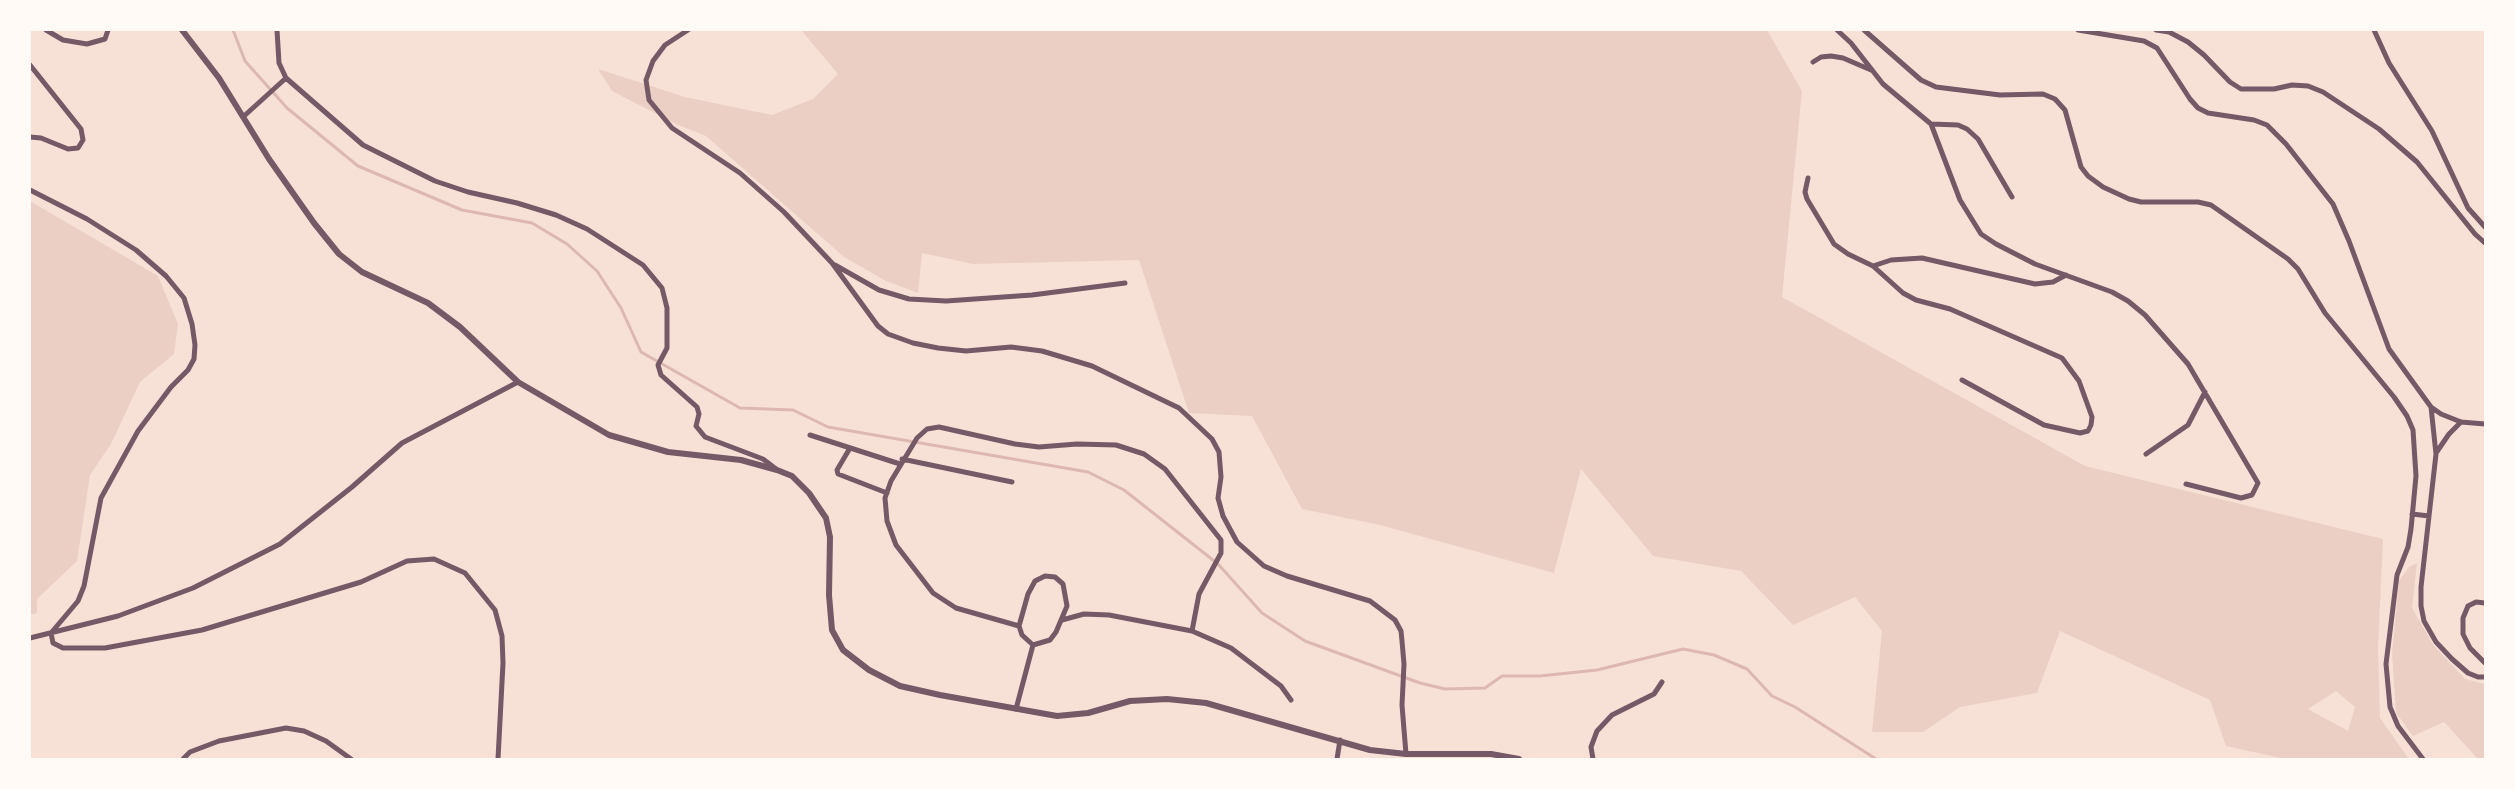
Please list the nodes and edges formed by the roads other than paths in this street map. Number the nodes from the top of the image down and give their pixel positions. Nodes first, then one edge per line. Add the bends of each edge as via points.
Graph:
1 (46, 30) edge
2 (108, 30) edge
3 (182, 30) edge
4 (277, 30) edge
5 (688, 30) edge
6 (1837, 30) edge
7 (1864, 30) edge
8 (2078, 30) edge
9 (2156, 30) edge
10 (2374, 30) edge
11 (1812, 62) dead end
12 (30, 65) edge
13 (1872, 70) junction
14 (286, 78) junction
15 (244, 117) junction
16 (1931, 124) junction
17 (30, 137) edge
18 (1808, 178) dead end
19 (30, 190) edge
20 (2012, 197) dead end
21 (2485, 227) edge
22 (2485, 243) edge
23 (832, 263) junction
24 (1873, 266) junction
25 (2066, 275) junction
26 (1125, 283) dead end
27 (1962, 380) dead end
28 (518, 382) junction
29 (2205, 392) junction
30 (2431, 407) junction
31 (2461, 422) junction
32 (2485, 424) edge
33 (810, 434) dead end
34 (850, 448) junction
35 (2146, 454) dead end
36 (2436, 454) junction
37 (901, 462) junction
38 (777, 470) junction
39 (1012, 482) dead end
40 (2186, 484) dead end
41 (887, 493) junction
42 (2412, 514) junction
43 (2429, 516) junction
44 (2485, 603) edge
45 (1062, 620) junction
46 (1019, 626) junction
47 (1192, 630) junction
48 (51, 633) junction
49 (30, 638) edge
50 (1033, 645) junction
51 (2485, 663) edge
52 (2485, 676) edge
53 (1662, 682) dead end
54 (1291, 700) dead end
55 (1016, 709) junction
56 (1340, 740) junction
57 (1406, 754) junction
58 (183, 759) edge
59 (351, 759) edge
60 (498, 759) edge
61 (1337, 759) edge
62 (1519, 759) edge
63 (1593, 759) edge
64 (2423, 759) edge

1 - 2 street via 63,40 87,44 105,39
3 - 15 street
4 - 14 street via 279,63
5 - 23 street via 665,45 653,61 646,80 649,100 672,128 740,173 784,212
6 - 13 street via 1852,43
7 - 42 street via 1921,80 1936,87 2000,95 2043,94 2055,98 2065,110 2081,167 2103,187 2141,202 2211,205 2288,258 2325,313 2407,416 2416,448
8 - 30 street via 2144,41 2156,48 2198,108 2254,120 2267,125 2276,134 2333,204 2350,241 2389,349
9 - 22 street via 2169,32 2188,42 2241,89 2274,89 2292,85 2308,86 2323,92 2379,129 2417,162
10 - 21 street via 2389,63 2432,131 2468,208
11 - 13 street via 1831,56
12 - 17 street via 81,129 83,140 78,148 68,149
13 - 16 street via 1883,84
14 - 15 street
14 - 38 street via 363,145 444,183 556,215 587,229 643,266 662,288 667,308 666,348 658,365 661,375 698,407 696,426 705,437 764,459
15 - 28 street via 280,175 339,254 362,272 428,303 460,327
16 - 20 street via 1958,125 1972,134
16 - 25 street via 1960,200 1981,234 2036,264
18 - 24 street via 1807,199 1834,244
19 - 48 street via 87,219 136,250 166,276 184,298 195,345 194,359 188,370 138,431 101,498 84,586 78,601
23 - 26 street via 879,290 909,299 946,301 1032,295
23 - 57 street via 878,326 888,334 938,348 966,351 1011,347 1042,351 1092,366 1179,408 1212,439 1219,452 1221,477 1218,498 1223,516 1237,542 1264,566 1370,601 1385,610 1401,630
24 - 25 street via 1891,260 1922,258 2035,284 2053,282
24 - 27 street via 1903,293 1916,300 1950,309 2062,358 2079,381 2092,418 2091,425 2088,431 2080,434 2044,424
25 - 29 street via 2112,292 2145,315 2188,364
28 - 38 street via 608,435 668,452 741,460
28 - 48 street via 402,443 280,544 192,588 118,616
29 - 35 street via 2188,425
29 - 40 street via 2220,422 2254,473 2257,489 2252,495 2241,498
30 - 31 street
30 - 36 street
31 - 32 street
31 - 36 street
33 - 34 street
34 - 37 street
34 - 41 street via 837,470 838,474
36 - 43 street
37 - 39 street
37 - 41 street
37 - 47 street via 927,429 939,428 1015,444 1040,447 1116,445 1144,454 1165,469 1221,540 1221,553 1200,594
38 - 55 street via 792,476 810,493 826,518 830,537 832,630 843,650 869,670 900,686
41 - 46 street via 887,521 896,545 933,594 956,608
42 - 43 street
42 - 64 street via 2408,547 2397,575 2386,664 2390,707 2398,726
43 - 52 street via 2421,587 2424,621 2436,642 2452,659 2468,673
44 - 51 street via 2476,602 2468,606 2463,618 2463,634 2470,648
45 - 46 street via 1067,606 1063,584 1045,576 1035,581 1028,594
45 - 47 street via 1084,614 1109,615
45 - 50 street via 1050,640
46 - 50 street via 1022,635
47 - 54 street via 1231,648 1281,686
48 - 49 street
48 - 60 street via 53,643 63,648 105,648 202,630 361,582 407,561 434,559 465,573 495,610 502,636 503,663
50 - 55 street
53 - 63 street via 1654,694 1612,715 1597,732 1590,747
55 - 56 street via 1056,716 1088,713 1130,701 1177,700 1206,703
56 - 57 street via 1370,750
56 - 61 street
57 - 62 street via 1490,754
58 - 59 street via 190,752 219,741 286,728 304,731 326,741

